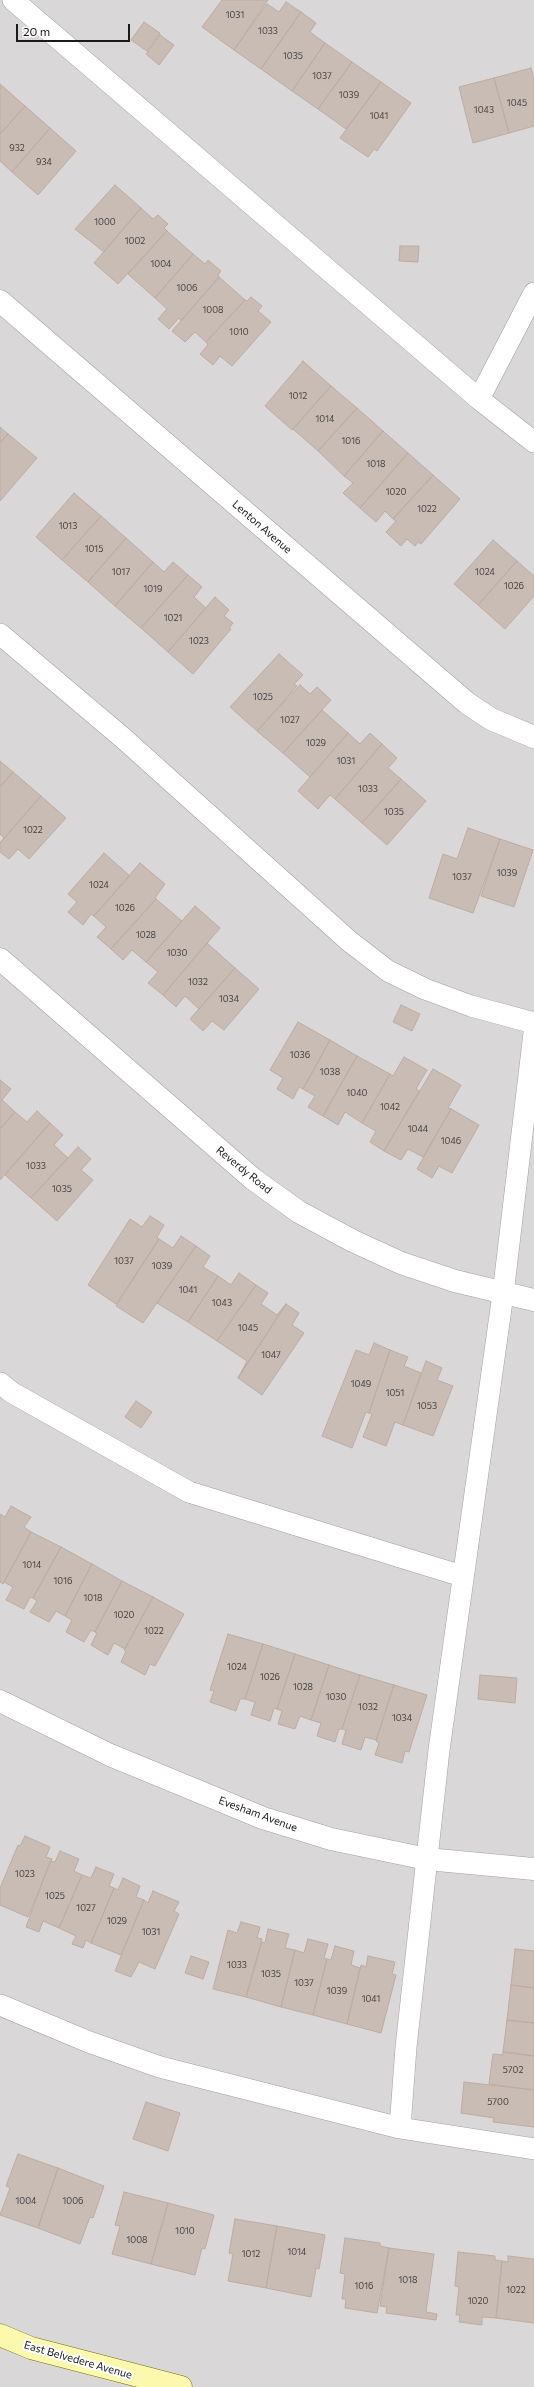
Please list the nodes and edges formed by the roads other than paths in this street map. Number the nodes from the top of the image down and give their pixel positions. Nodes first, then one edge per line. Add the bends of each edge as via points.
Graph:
1 (13, 0) edge
2 (534, 293) edge
3 (0, 301) edge
4 (479, 398) junction
5 (534, 442) edge
6 (0, 634) edge
7 (534, 737) edge
8 (0, 959) edge
9 (534, 1023) edge
10 (534, 1033) edge
11 (502, 1294) junction
12 (534, 1300) edge
13 (0, 1383) edge
14 (462, 1576) junction
15 (0, 1701) edge
16 (428, 1859) junction
17 (534, 1869) edge
18 (0, 2004) edge
19 (400, 2128) junction
20 (534, 2149) edge
21 (0, 2335) edge
22 (180, 2387) edge

1 - 4 lane
2 - 4 lane
3 - 7 street, Lenton Avenue via 467,703 491,719
4 - 5 lane
6 - 9 lane via 122,738 349,941 388,971 425,989 471,1006
8 - 11 street, Reverdy Road via 253,1179 299,1212 353,1241 401,1262
10 - 11 lane
11 - 12 street, Reverdy Road
11 - 14 lane
13 - 14 lane via 11,1392 189,1492
14 - 16 lane
15 - 16 street, Evesham Avenue via 110,1755 263,1818 331,1839
16 - 17 street, Evesham Avenue
16 - 19 lane via 406,2047
18 - 19 lane via 88,2042 160,2068
19 - 20 lane
21 - 22 main road, East Belvedere Avenue via 31,2348

